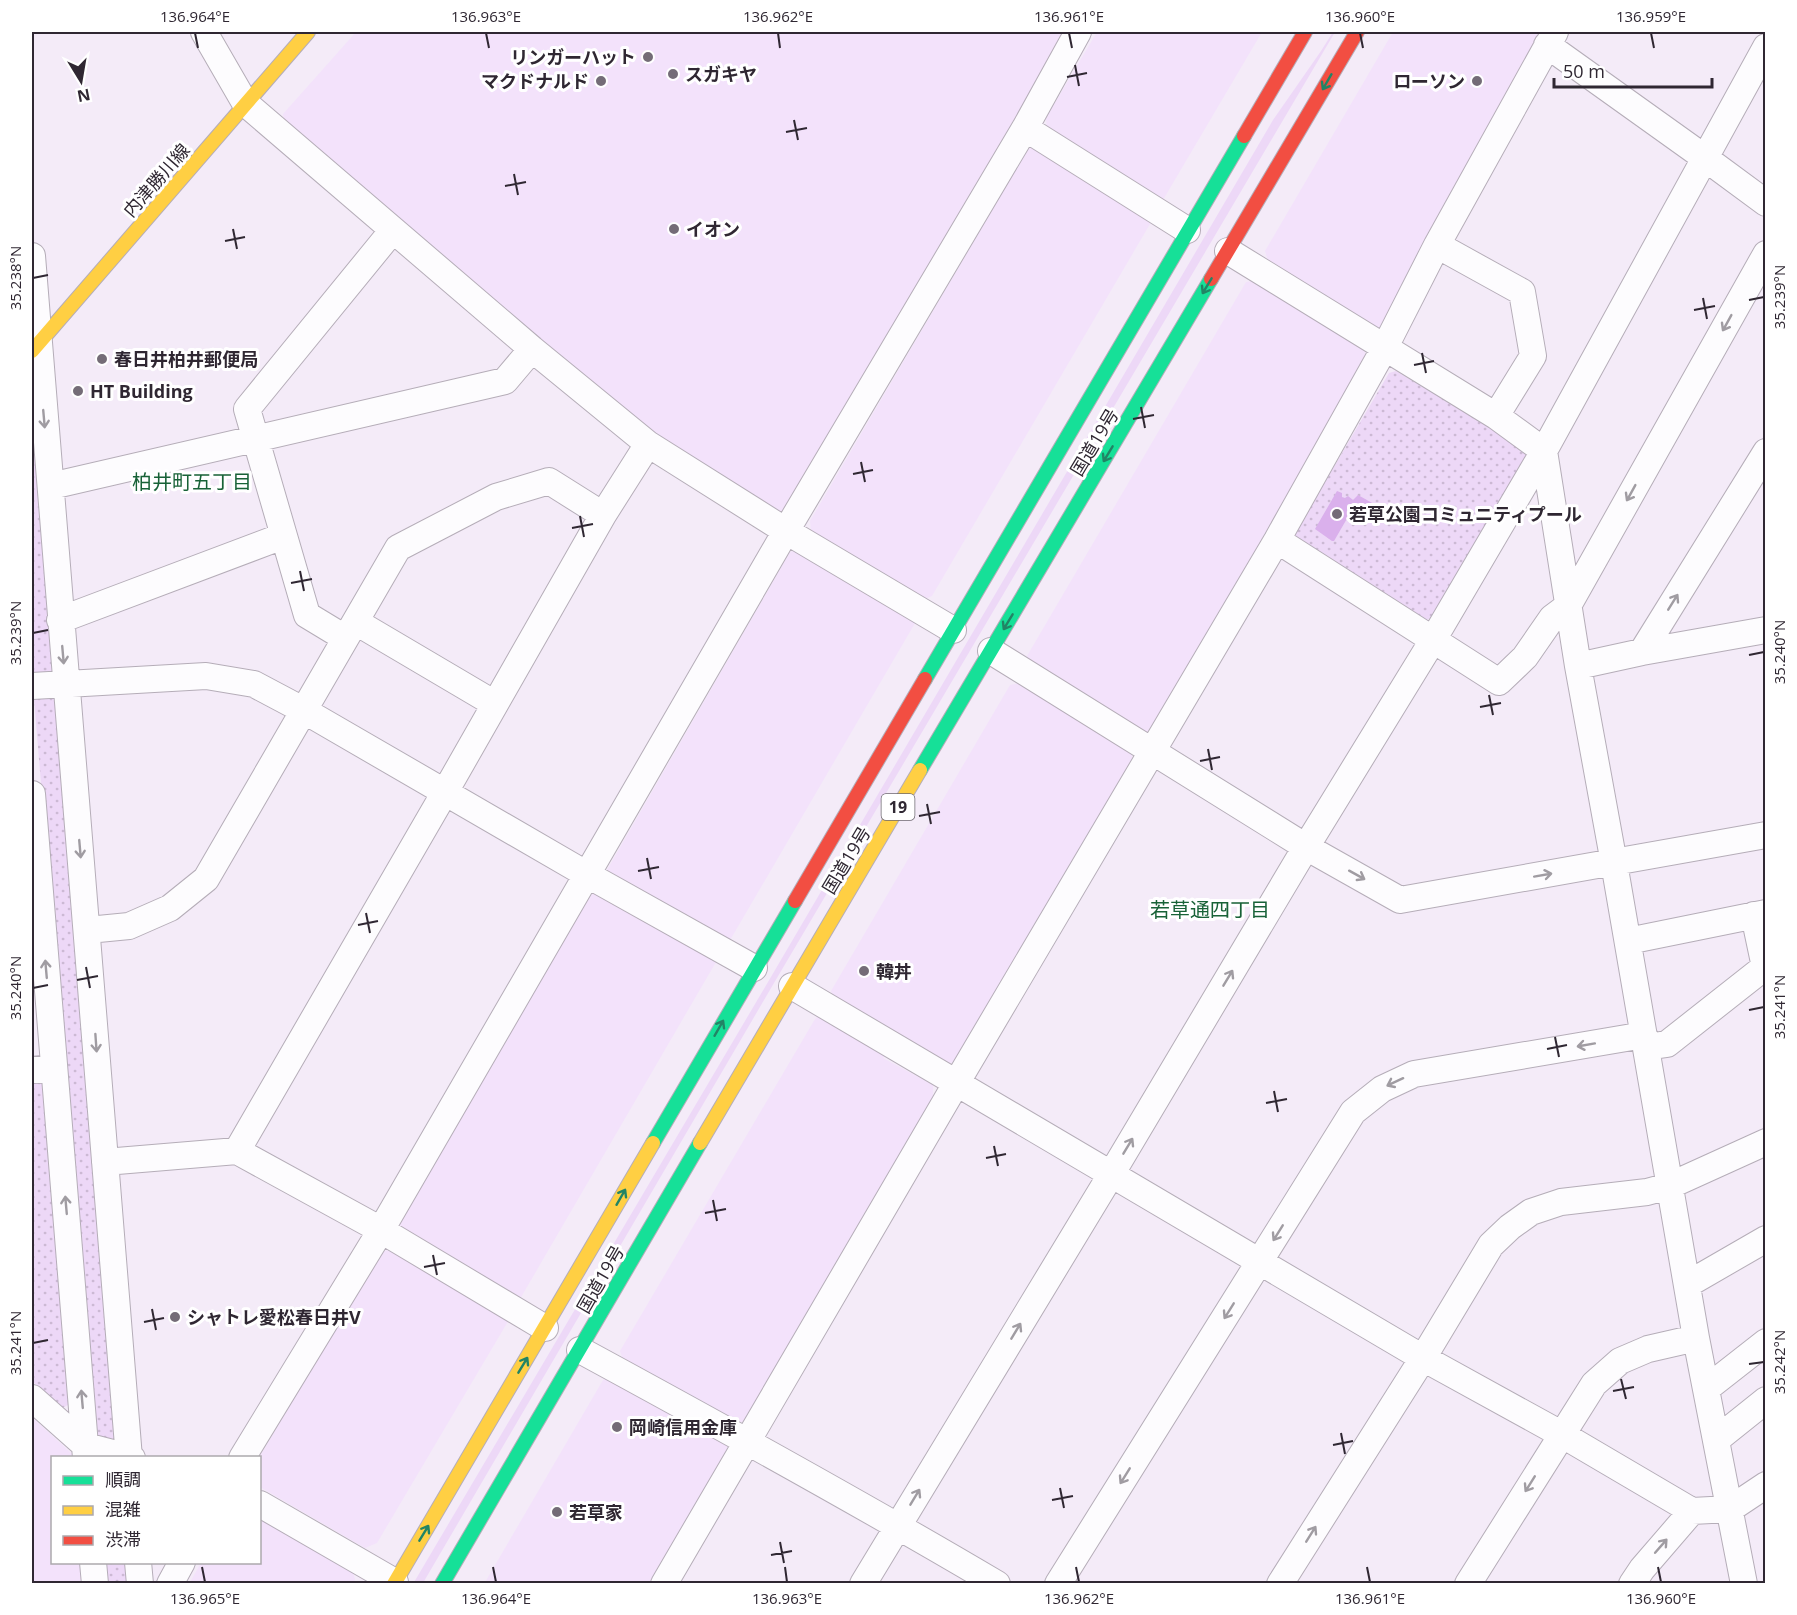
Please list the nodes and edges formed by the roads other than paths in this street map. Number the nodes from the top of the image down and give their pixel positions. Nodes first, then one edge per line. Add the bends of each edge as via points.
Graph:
1 (204, 32) edge
2 (308, 32) edge
3 (1078, 32) edge
4 (1305, 32) edge
5 (1357, 32) edge
6 (1551, 38) edge
7 (1766, 47) edge
8 (245, 103) junction
9 (1025, 129) junction
10 (1705, 158) junction
11 (1766, 202) edge
12 (393, 230) junction
13 (1187, 230) junction
14 (1437, 245) junction
15 (1228, 251) junction
16 (1766, 254) edge
17 (32, 256) edge
18 (35, 347) edge
19 (532, 349) junction
20 (1384, 349) junction
21 (1496, 416) junction
22 (254, 438) junction
23 (648, 444) junction
24 (1544, 451) junction
25 (1766, 452) edge
26 (51, 486) junction
27 (603, 515) junction
28 (786, 531) junction
29 (284, 536) junction
30 (1276, 540) junction
31 (1568, 606) junction
32 (60, 620) junction
33 (351, 630) junction
34 (953, 630) junction
35 (1766, 630) edge
36 (1432, 640) junction
37 (991, 651) junction
38 (1642, 652) junction
39 (1578, 666) junction
40 (48, 685) edge
41 (495, 704) junction
42 (303, 710) junction
43 (1152, 750) junction
44 (445, 792) junction
45 (32, 794) edge
46 (1766, 835) edge
47 (1306, 847) junction
48 (1614, 863) junction
49 (586, 874) junction
50 (1760, 914) edge
51 (87, 930) junction
52 (37, 933) edge
53 (1628, 941) junction
54 (1765, 966) edge
55 (754, 968) junction
56 (792, 986) junction
57 (1645, 1041) junction
58 (43, 1069) edge
59 (957, 1082) junction
60 (237, 1150) junction
61 (1762, 1151) edge
62 (105, 1162) junction
63 (1112, 1173) junction
64 (1669, 1186) junction
65 (381, 1230) junction
66 (1766, 1239) edge
67 (1260, 1261) junction
68 (1688, 1284) junction
69 (545, 1329) junction
70 (1696, 1338) junction
71 (1766, 1342) edge
72 (580, 1350) junction
73 (1423, 1358) junction
74 (1706, 1389) junction
75 (32, 1398) edge
76 (1766, 1400) edge
77 (1561, 1434) junction
78 (747, 1440) junction
79 (1716, 1440) junction
80 (86, 1452) edge
81 (121, 1456) edge
82 (130, 1456) edge
83 (243, 1456) edge
84 (1766, 1485) edge
85 (261, 1505) edge
86 (1730, 1509) junction
87 (1692, 1511) junction
88 (898, 1525) junction
89 (93, 1564) edge
90 (138, 1564) edge
91 (181, 1564) edge
92 (395, 1582) edge
93 (95, 1584) edge
94 (140, 1584) edge
95 (170, 1584) edge
96 (442, 1584) edge
97 (664, 1584) edge
98 (863, 1584) edge
99 (997, 1584) edge
100 (1058, 1584) edge
101 (1280, 1584) edge
102 (1467, 1584) edge
103 (1632, 1584) edge
104 (1744, 1584) edge

1 - 8 street
2 - 8 main road, 内津勝川線
3 - 9 street
4 - 13 main road, 国道19号 / 19
5 -> 15 main road, 国道19号 / 19
6 - 10 street
6 - 14 street
7 - 10 street
8 - 12 street
8 - 18 main road, 内津勝川線
9 - 13 street
9 - 28 street
10 - 11 street
10 - 24 street
12 - 19 street
12 - 22 street via 247,409
13 - 34 main road, 国道19号 / 19
14 - 20 street
14 - 21 street via 1522,292 1533,356
15 - 20 street
15 -> 37 main road, 国道19号 / 19
16 -> 31 street
17 - 18 street
18 -> 26 street
19 - 22 street via 505,381
19 - 23 street
20 - 21 street
20 - 30 street
21 - 24 street
22 - 26 street
22 - 29 street
23 - 27 street
23 - 28 street
24 - 31 street
24 - 36 street
38 -> 25 street
26 - 32 street
27 - 33 street via 549,481 495,497 398,548
27 - 41 street
28 - 34 street
28 - 49 street
29 - 32 street
29 - 33 street via 308,615
30 - 36 street
30 - 43 street
31 - 36 street via 1552,618 1525,657 1498,682
31 - 39 street
32 -> 40 street
33 - 41 street
33 - 42 street
34 - 55 main road, 国道19号 / 19
35 - 38 street
36 - 47 street
37 - 43 street
37 - 56 main road, 国道19号 / 19
38 - 39 street
39 - 48 street
40 - 42 street via 206,676 254,684
40 -> 51 street
41 - 44 street
42 - 44 street
42 - 51 street via 206,879 170,908 129,926
43 - 47 street
43 - 59 street
44 - 49 street
44 - 60 street
45 - 52 street
46 - 48 street
47 -> 48 street via 1400,900
63 -> 47 street
48 - 53 street
49 - 55 street
49 - 65 street
50 - 53 street
50 - 54 street
51 -> 62 street
58 -> 52 street
53 - 57 street
54 - 57 street via 1667,1044
69 -> 55 main road, 国道19号 / 19
56 - 59 street
56 - 72 main road, 国道19号 / 19
57 - 64 street
57 -> 67 street via 1414,1074 1382,1089 1353,1112
80 -> 58 street
59 - 63 street
59 - 78 street
60 - 62 street
60 - 65 street
61 - 64 street
62 - 82 street
63 - 67 street
88 -> 63 street
64 - 68 street
64 - 73 street via 1561,1202 1531,1212 1491,1245
65 - 69 street
65 - 83 street
66 - 68 street
67 - 73 street
67 -> 100 street
68 - 70 street
92 -> 69 main road, 国道19号 / 19
70 - 74 street
70 - 77 street via 1648,1349 1620,1361 1594,1384
71 - 74 street
72 - 78 street
72 - 96 main road, 国道19号 / 19
73 - 77 street
101 -> 73 street
74 - 79 street
75 - 80 street
76 - 79 street
77 - 87 street
77 -> 102 street
78 - 88 street
78 - 97 street
79 - 86 street
80 - 81 street
84 - 86 street
85 - 92 street
86 - 87 street
86 - 104 street
103 -> 87 street
88 - 98 street
88 - 99 street
89 - 93 street
90 - 94 street
91 - 95 street

